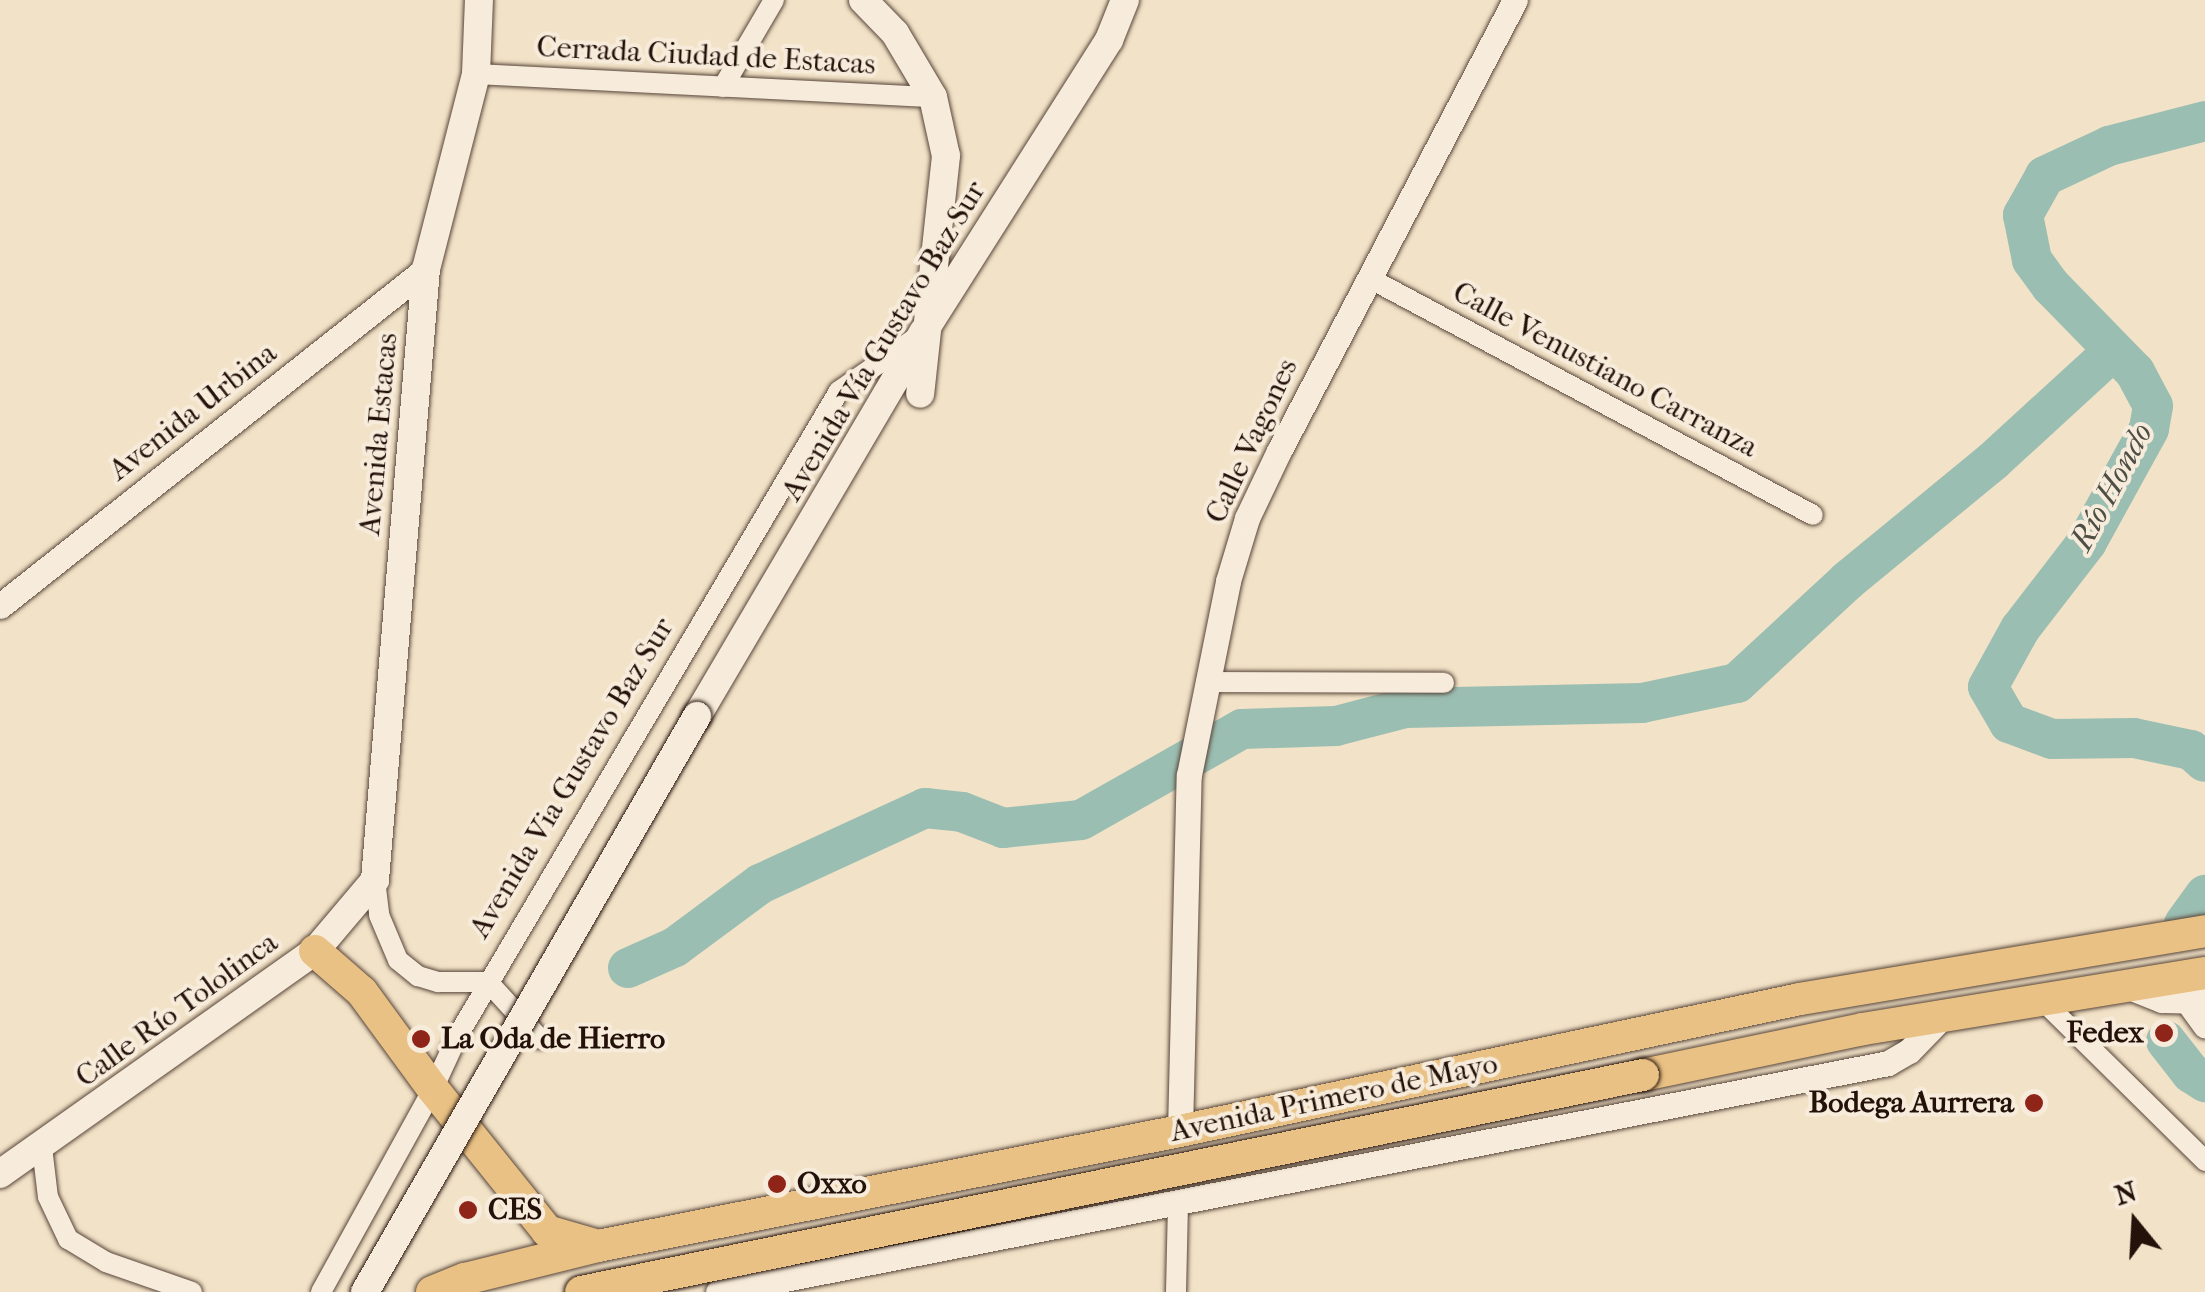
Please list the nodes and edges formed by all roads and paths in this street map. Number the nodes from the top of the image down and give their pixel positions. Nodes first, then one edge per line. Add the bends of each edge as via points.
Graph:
1 (479, 0) edge
2 (774, 0) edge
3 (864, 0) edge
4 (1125, 0) edge
5 (1515, 0) edge
6 (476, 74) junction
7 (722, 87) junction
8 (933, 97) junction
9 (426, 268) junction
10 (1368, 278) junction
11 (923, 332) junction
12 (920, 394) dead end
13 (1812, 515) dead end
14 (0, 606) edge
15 (1206, 682) junction
16 (1444, 683) dead end
17 (375, 880) junction
18 (2205, 931) edge
19 (315, 951) junction
20 (2205, 973) edge
21 (488, 982) junction
22 (2130, 986) junction
23 (2041, 999) junction
24 (2197, 1001) edge
25 (1943, 1016) junction
26 (2205, 1026) edge
27 (540, 1039) dead end
28 (433, 1089) junction
29 (1180, 1131) junction
30 (42, 1147) junction
31 (2205, 1161) edge
32 (0, 1174) edge
33 (960, 1174) junction
34 (1178, 1203) junction
35 (973, 1242) junction
36 (598, 1246) junction
37 (192, 1292) edge
38 (321, 1292) edge
39 (365, 1292) edge
40 (432, 1292) edge
41 (581, 1292) edge
42 (718, 1292) edge
43 (1176, 1292) edge

1 - 6 main road, Avenida Estacas
2 - 7 street
3 - 8 main road via 894,33
4 - 11 main road, Avenida Vía Gustavo Baz Sur via 1108,40
5 - 10 street, Calle Vagones
6 - 7 street, Cerrada Ciudad de Estacas
6 - 9 main road, Avenida Estacas
7 - 8 street, Cerrada Ciudad de Estacas
8 - 11 main road via 946,156
9 - 14 street, Avenida Urbina
9 - 17 main road, Avenida Estacas
10 - 13 street, Calle Venustiano Carranza
10 - 15 street, Calle Vagones via 1248,518
11 - 12 main road
11 - 21 street, Avenida Via Gustavo Baz Sur via 839,390
11 - 39 main road, Avenida Vía Gustavo Baz Sur, bridge
15 - 16 street
15 - 29 street, Calle Vagones via 1189,775
17 - 19 main road, Calle Río Tololinca
17 - 21 street via 379,916 398,960 438,982
18 - 29 highway, Avenida Primero de Mayo via 1800,998
19 - 28 highway via 362,992
19 - 30 main road, Calle Río Tololinca
20 - 22 highway, Avenida Primero de Mayo
21 - 27 street
21 - 28 street, Avenida Via Gustavo Baz Sur
22 - 23 highway, Avenida Primero de Mayo
22 - 24 main road, Avenida Primero de Mayo via 2163,999
23 - 25 highway, Avenida Primero de Mayo
23 - 31 street
24 - 26 street
25 - 34 street via 1888,1063
25 - 41 highway, Avenida Primero de Mayo, bridge
28 - 36 highway via 548,1230
28 - 38 street, Avenida Via Gustavo Baz Sur
29 - 33 highway, Avenida Primero de Mayo
30 - 32 main road, Calle Río Tololinca
30 - 37 street via 48,1197 68,1238 106,1262
33 - 35 street
33 - 36 highway, Avenida Primero de Mayo
34 - 35 street
34 - 43 street
35 - 42 street
36 - 40 highway, Avenida Primero de Mayo

